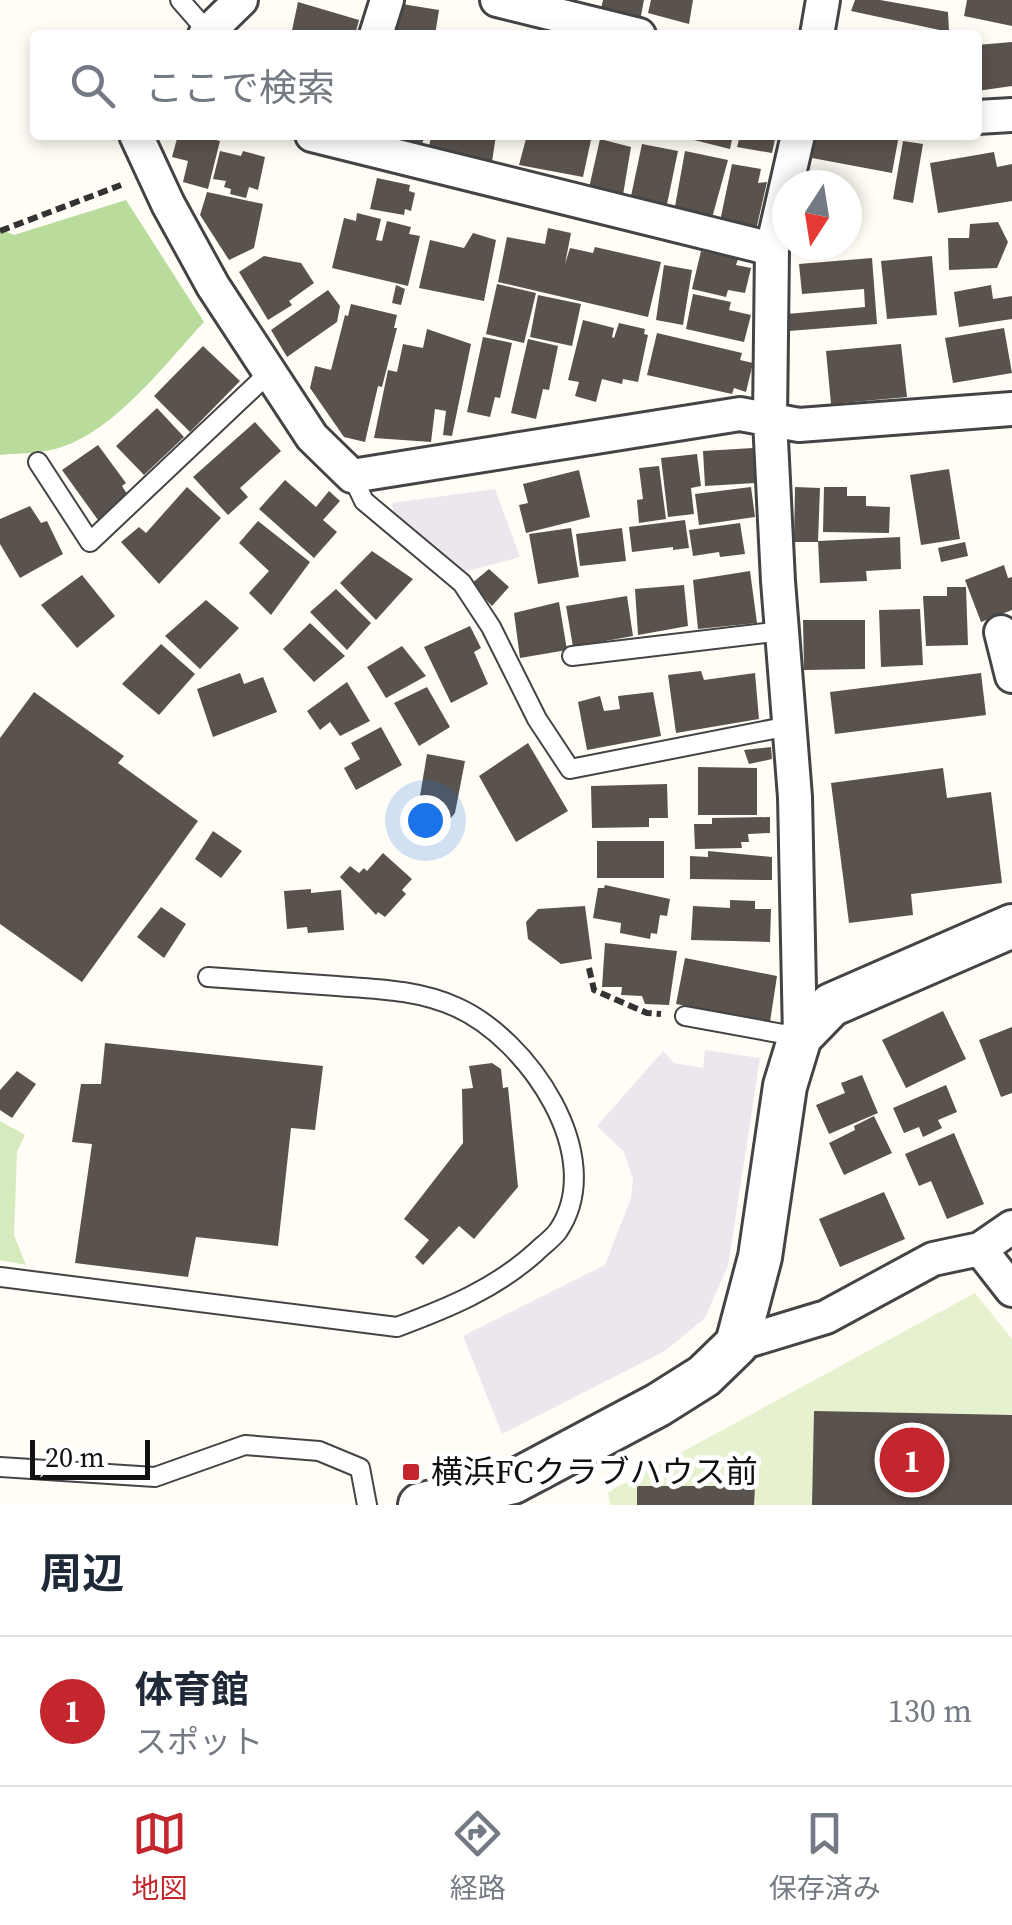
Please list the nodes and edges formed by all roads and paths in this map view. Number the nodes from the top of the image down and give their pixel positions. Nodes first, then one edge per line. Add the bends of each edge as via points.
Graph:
1 (180, 0) edge
2 (241, 0) edge
3 (387, 0) edge
4 (497, 0) edge
5 (823, 0) edge
6 (203, 30) edge
7 (210, 30) edge
8 (378, 30) edge
9 (620, 30) edge
10 (818, 30) edge
11 (1012, 115) edge
12 (982, 116) edge
13 (138, 140) edge
14 (342, 140) edge
15 (797, 140) edge
16 (790, 170) edge
17 (154, 173) junction
18 (0, 231) edge
19 (772, 249) joint
20 (271, 370) junction
21 (1012, 409) edge
22 (770, 420) junction
23 (38, 462) dead end
24 (352, 476) junction
25 (782, 632) junction
26 (1001, 632) dead end
27 (572, 656) dead end
28 (1012, 676) edge
29 (790, 726) junction
30 (1012, 926) edge
31 (589, 968) dead end
32 (208, 977) dead end
33 (685, 1016) joint
34 (800, 1037) junction
35 (1012, 1227) edge
36 (980, 1249) junction
37 (0, 1278) edge
38 (1012, 1290) edge
39 (737, 1344) junction
40 (0, 1467) edge
41 (367, 1505) edge
42 (420, 1505) edge

1 - 6 lane
2 - 7 street
3 - 8 street
4 - 9 street
5 - 10 street
11 - 12 street
13 - 17 street
14 - 19 street
15 - 16 street
17 - 18 path
17 - 20 street via 214,286
19 - 22 street
20 - 23 lane via 90,542
20 - 24 street via 312,438
21 - 22 street via 799,425
22 - 24 street via 740,414
22 - 25 street
24 - 29 lane via 364,501 462,583 570,768
25 - 27 lane
25 - 29 street
26 - 28 street
29 - 34 street
30 - 34 street via 830,1005
31 - 33 path via 594,990 647,1013
32 - 37 lane via 414,992 460,1008 505,1041 558,1109 575,1175 558,1232 510,1275 452,1307 396,1327
33 - 34 lane
34 - 39 street via 784,1086 760,1257
35 - 36 street
36 - 38 street
36 - 39 street via 933,1259 826,1317
39 - 42 street via 704,1376 658,1405 513,1482
40 - 41 lane via 155,1477 245,1445 318,1451 360,1468

